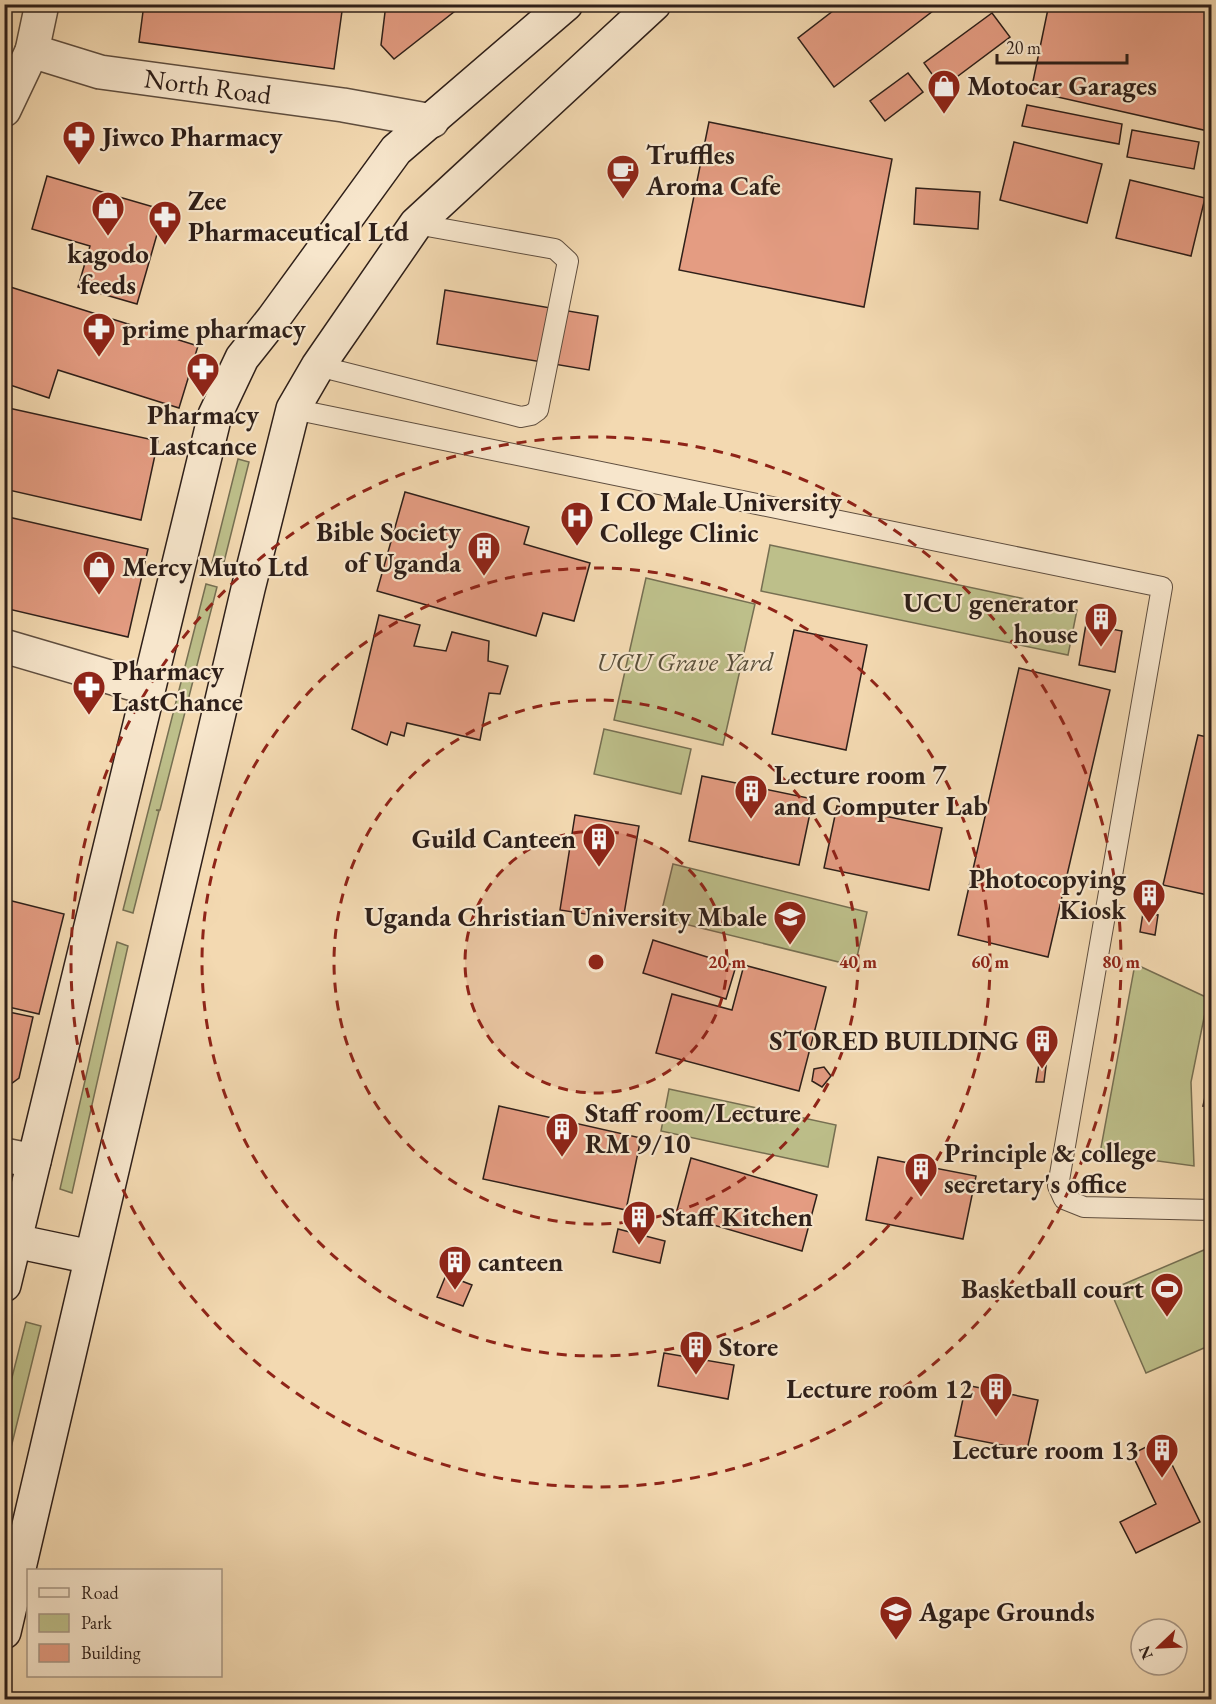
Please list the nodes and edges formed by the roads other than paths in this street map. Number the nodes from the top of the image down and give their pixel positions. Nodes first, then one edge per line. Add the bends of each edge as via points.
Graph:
1 (42, 4) edge
2 (566, 4) edge
3 (654, 4) edge
4 (32, 51) junction
5 (4, 110) edge
6 (432, 121) junction
7 (416, 224) junction
8 (318, 366) junction
9 (293, 409) junction
10 (4, 646) edge
11 (147, 688) junction
12 (19, 1158) edge
13 (1212, 1210) edge
14 (15, 1241) junction
15 (91, 1257) junction
16 (4, 1285) edge
17 (4, 1632) edge

1 - 4 main road
2 - 6 main road
3 - 7 main road
4 - 5 main road
4 - 6 main road, North Road via 100,72
6 - 11 main road via 396,150 242,358 215,416
7 - 8 main road
7 - 8 lane via 555,249 568,261 538,410 521,417
8 - 9 main road
9 - 13 lane via 1162,588 1058,1186 1064,1199 1083,1207
9 - 15 main road
10 - 11 main road
11 - 12 main road
12 - 14 main road
14 - 15 main road
14 - 16 main road
15 - 17 main road

